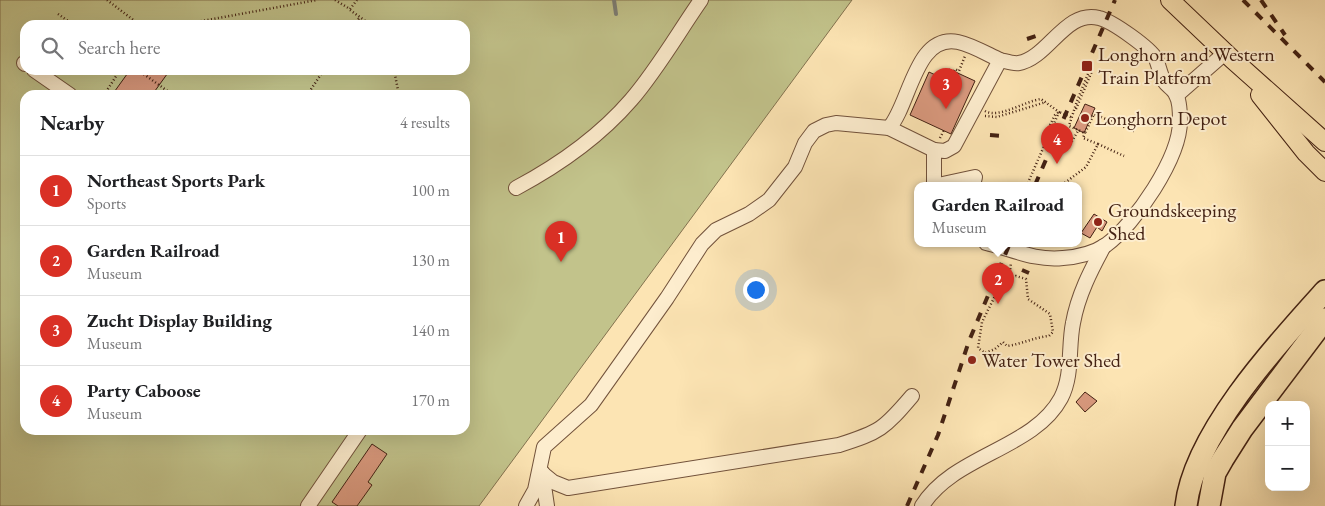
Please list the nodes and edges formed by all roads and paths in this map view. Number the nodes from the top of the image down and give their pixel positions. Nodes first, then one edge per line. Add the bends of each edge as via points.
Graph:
1 (107, 0) edge
2 (317, 0) edge
3 (335, 0) edge
4 (357, 0) edge
5 (701, 0) edge
6 (1170, 0) edge
7 (350, 10) junction
8 (58, 14) dead end
9 (360, 17) junction
10 (67, 20) edge
11 (133, 20) edge
12 (207, 20) edge
13 (358, 20) edge
14 (364, 20) edge
15 (970, 46) junction
16 (1228, 56) junction
17 (1000, 60) junction
18 (1092, 70) dead end
19 (954, 71) dead end
20 (1088, 74) dead end
21 (41, 75) edge
22 (117, 75) edge
23 (145, 75) edge
24 (321, 75) edge
25 (395, 75) edge
26 (63, 90) edge
27 (107, 90) edge
28 (166, 90) edge
29 (310, 90) edge
30 (398, 90) edge
31 (1177, 95) junction
32 (1046, 102) junction
33 (982, 110) dead end
34 (1076, 110) junction
35 (1059, 112) junction
36 (980, 113) dead end
37 (1073, 118) junction
38 (1050, 126) dead end
39 (889, 128) junction
40 (1078, 130) junction
41 (1136, 132) dead end
42 (1085, 134) junction
43 (1325, 142) edge
44 (1098, 144) junction
45 (1063, 148) junction
46 (934, 150) junction
47 (1066, 151) dead end
48 (1061, 154) dead end
49 (1124, 156) dead end
50 (1325, 172) edge
51 (934, 182) edge
52 (950, 182) edge
53 (974, 182) edge
54 (1028, 182) edge
55 (1066, 182) edge
56 (516, 188) dead end
57 (1104, 246) junction
58 (999, 247) edge
59 (1015, 252) junction
60 (1009, 278) junction
61 (1325, 290) edge
62 (1325, 319) edge
63 (912, 396) dead end
64 (357, 435) edge
65 (541, 469) junction
66 (308, 506) edge
67 (526, 506) edge
68 (547, 506) edge
69 (922, 506) edge
70 (1186, 506) edge
71 (1209, 506) edge

1 - 11 path
2 - 12 path
3 - 7 path
4 - 7 path
5 - 56 lane via 631,100 592,138 549,171
6 - 16 main road
7 - 9 path
8 - 10 path
9 - 13 path
9 - 14 path
15 - 17 lane
15 - 19 path via 958,70
15 - 39 lane via 956,41 930,49 920,62 899,115
16 - 31 lane
16 - 43 main road
16 - 50 main road
17 - 31 lane via 1019,63 1036,54 1082,18 1098,17 1146,46 1156,59 1164,81
17 - 46 lane via 954,146 945,151
18 - 34 path
20 - 34 path
21 - 26 lane
22 - 27 path
23 - 28 path
24 - 29 path
25 - 30 path
31 - 57 lane via 1180,122 1174,150 1162,175 1138,214
32 - 33 path via 1041,98 996,114
32 - 35 path
32 - 36 path via 997,117 989,118
34 - 37 path
35 - 37 path
35 - 38 path
35 - 54 path
37 - 40 path via 1069,126
39 - 46 lane
39 - 65 lane via 826,124 814,131 805,143 795,168 769,200 716,230 702,244 591,405 544,447
40 - 42 path
40 - 45 path via 1077,138
41 - 42 path via 1094,114
42 - 44 path via 1083,138
44 - 49 path
44 - 55 path via 1086,167
45 - 47 path
45 - 48 path via 1058,151
46 - 51 lane
52 - 53 lane via 975,176
57 - 59 lane via 1064,258 1045,259
57 - 69 lane via 1078,301 1069,371 1061,398 1045,418 1027,432 970,464 938,488
58 - 59 lane
59 - 60 path
60 - 60 path via 998,290 982,322 978,348 985,353 1003,342 1007,346 1016,345 1050,336 1053,332 1050,314 1028,299 1026,279 1021,276
61 - 70 highway via 1284,337 1226,414 1196,467
62 - 71 highway via 1222,459 1213,480
63 - 65 lane via 880,430 839,444 568,488 553,482
64 - 66 lane
65 - 67 lane
65 - 68 lane

